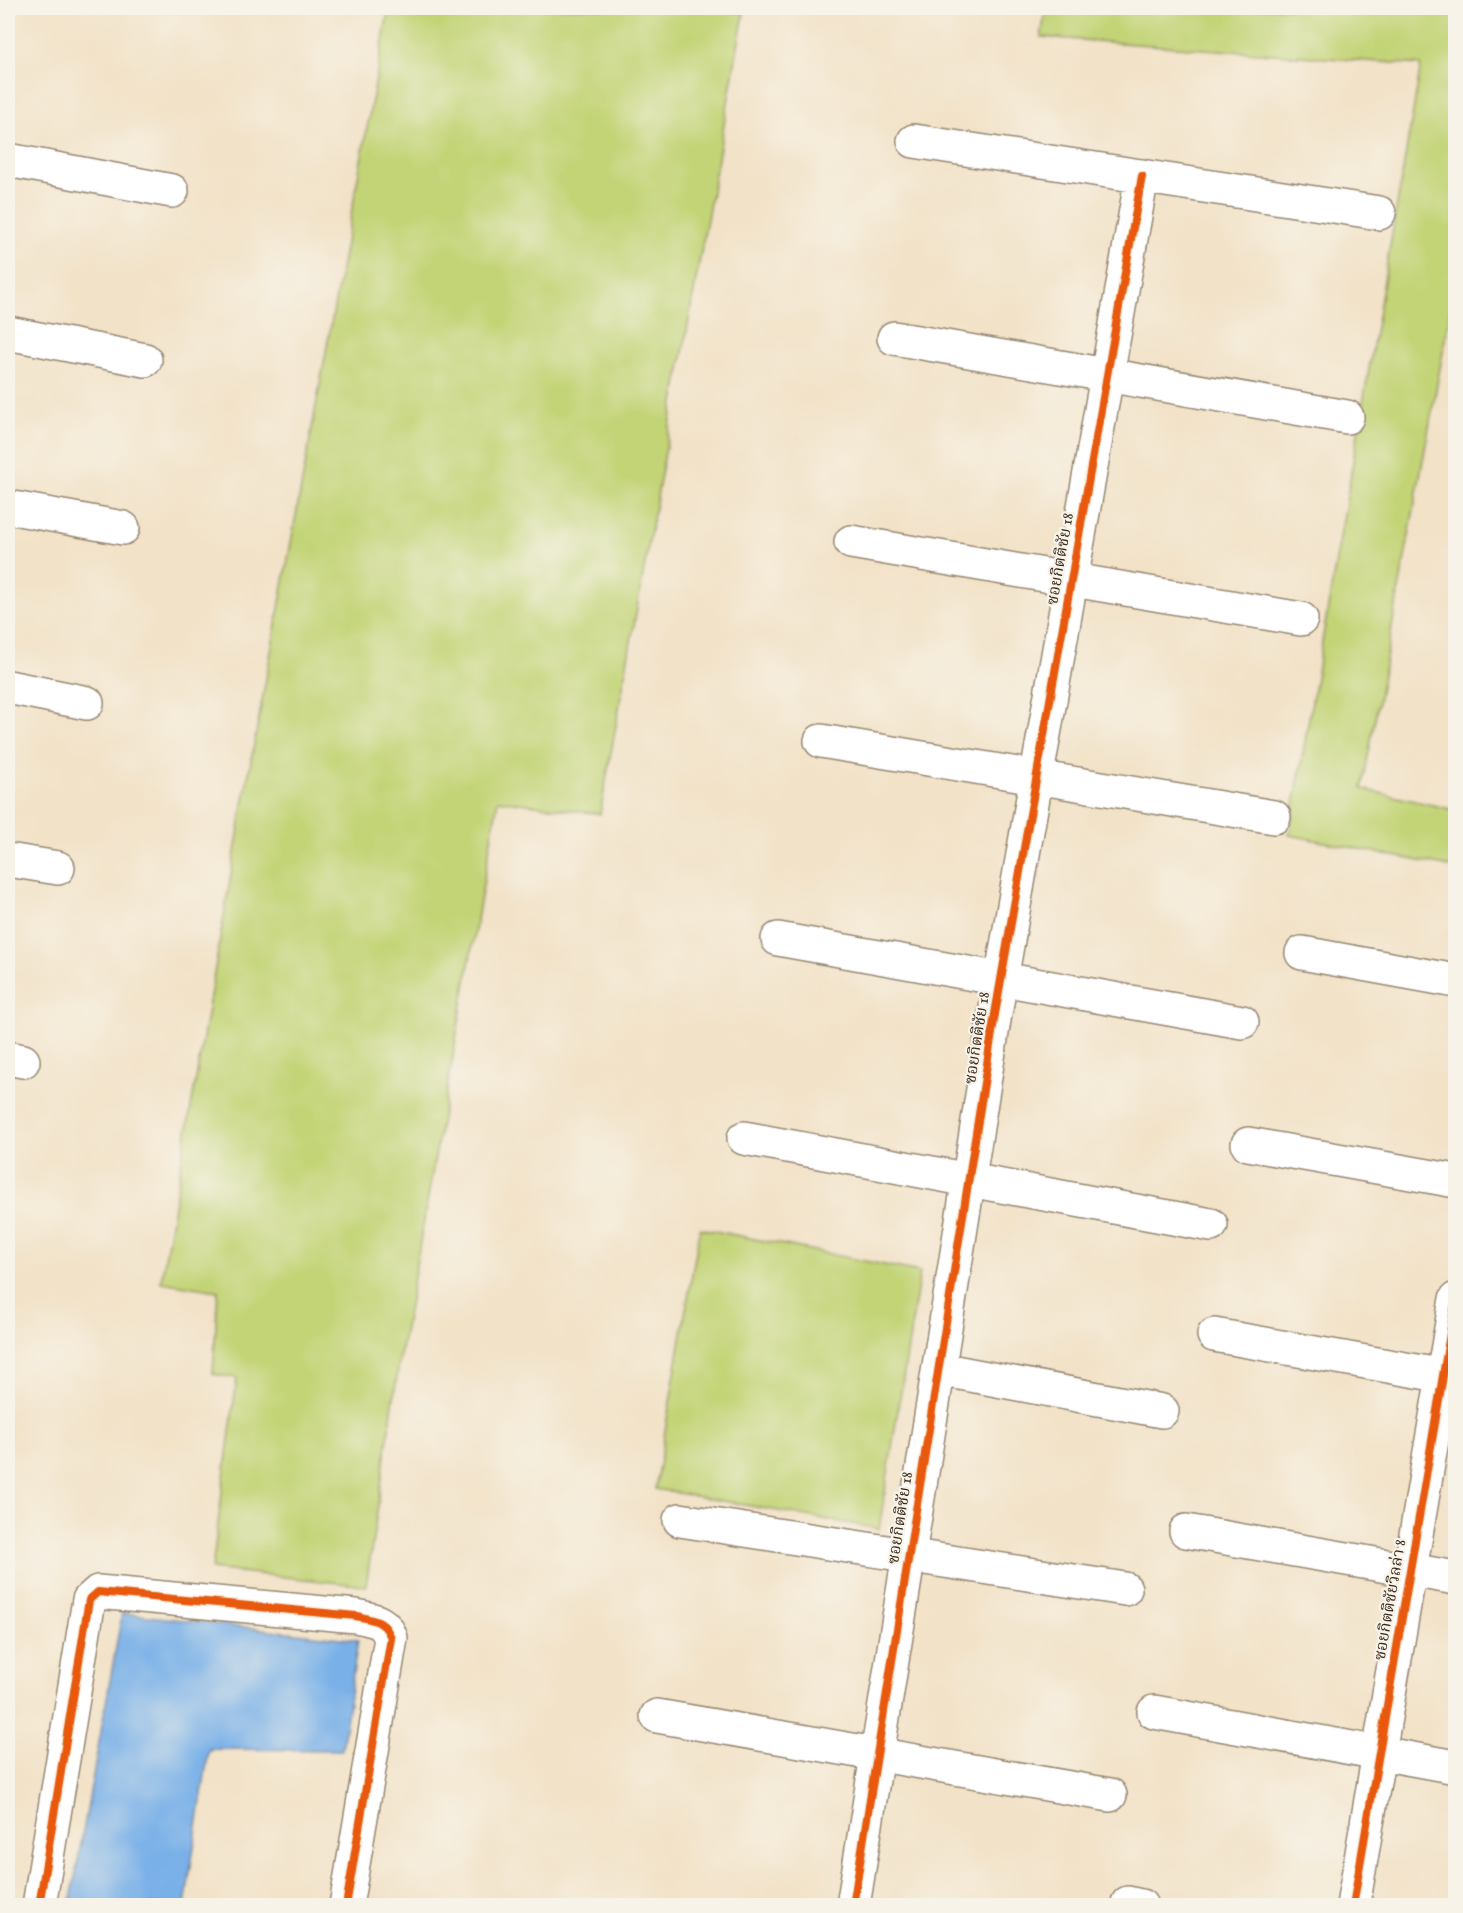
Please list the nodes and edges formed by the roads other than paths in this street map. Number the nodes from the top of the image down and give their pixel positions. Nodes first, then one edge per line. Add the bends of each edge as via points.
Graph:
1 (914, 141) dead end
2 (8, 160) edge
3 (1142, 176) junction
4 (172, 191) dead end
5 (1379, 213) dead end
6 (8, 333) edge
7 (894, 338) dead end
8 (145, 360) dead end
9 (1107, 375) junction
10 (1347, 417) dead end
11 (8, 507) edge
12 (123, 528) dead end
13 (851, 542) dead end
14 (1071, 579) junction
15 (1301, 619) dead end
16 (8, 687) edge
17 (87, 703) dead end
18 (821, 741) dead end
19 (1036, 777) junction
20 (1274, 818) dead end
21 (8, 860) edge
22 (58, 868) dead end
23 (778, 939) dead end
24 (1302, 953) dead end
25 (1001, 979) junction
26 (1455, 981) edge
27 (1242, 1022) dead end
28 (744, 1138) dead end
29 (1248, 1144) dead end
30 (969, 1180) junction
31 (1455, 1181) edge
32 (1211, 1225) dead end
33 (1455, 1299) edge
34 (1214, 1335) dead end
35 (939, 1369) junction
36 (1449, 1377) edge
37 (1162, 1411) dead end
38 (680, 1520) dead end
39 (1186, 1531) dead end
40 (909, 1556) junction
41 (1410, 1570) junction
42 (1455, 1578) edge
43 (1125, 1589) dead end
44 (1154, 1713) dead end
45 (657, 1716) dead end
46 (1377, 1753) junction
47 (877, 1755) junction
48 (1455, 1767) edge
49 (1110, 1795) dead end
50 (39, 1905) edge
51 (346, 1905) edge
52 (853, 1905) edge
53 (1353, 1905) edge

1 - 3 street
2 - 4 street
3 - 5 street
3 - 9 street, ซอยกิตติชัย 18
6 - 8 street
7 - 9 street
9 - 10 street
9 - 14 street, ซอยกิตติชัย 18
11 - 12 street
13 - 14 street
14 - 15 street
14 - 19 street, ซอยกิตติชัย 18
16 - 17 street
18 - 19 street
19 - 20 street
19 - 25 street, ซอยกิตติชัย 18
21 - 22 street
23 - 25 street
24 - 26 street
25 - 27 street
25 - 30 street, ซอยกิตติชัย 18
28 - 30 street
29 - 31 street
30 - 32 street
30 - 35 street, ซอยกิตติชัย 18
33 - 36 street, ซอยกิตติชัยวิลล่า 8
34 - 36 street
35 - 37 street
35 - 40 street, ซอยกิตติชัย 18
36 - 41 street, ซอยกิตติชัยวิลล่า 8
38 - 40 street
39 - 41 street
40 - 43 street
40 - 47 street, ซอยกิตติชัย 18
41 - 42 street
41 - 46 street, ซอยกิตติชัยวิลล่า 8
44 - 46 street
45 - 47 street
46 - 48 street
46 - 53 street, ซอยกิตติชัยวิลล่า 8
47 - 49 street
47 - 52 street, ซอยกิตติชัย 18
50 - 51 street via 89,1600 98,1592 356,1616 387,1626 391,1638

